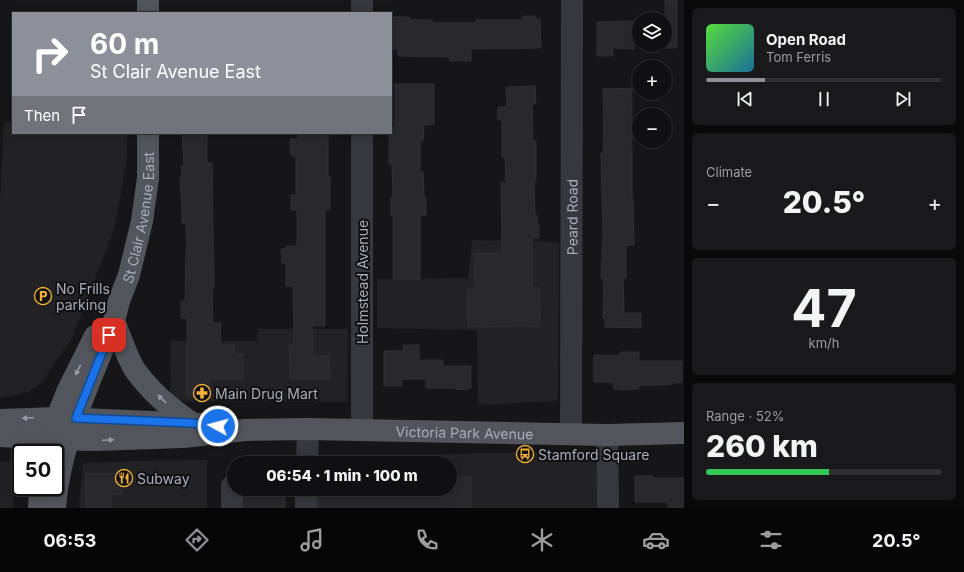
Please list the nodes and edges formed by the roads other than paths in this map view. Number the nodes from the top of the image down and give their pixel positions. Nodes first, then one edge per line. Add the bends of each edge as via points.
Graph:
1 (148, 0) edge
2 (362, 0) edge
3 (572, 0) edge
4 (148, 12) edge
5 (362, 12) edge
6 (148, 134) edge
7 (362, 134) edge
8 (117, 311) junction
9 (67, 418) junction
10 (0, 420) edge
11 (192, 423) junction
12 (308, 429) junction
13 (245, 430) junction
14 (362, 430) junction
15 (684, 433) edge
16 (572, 434) junction
17 (607, 435) junction
18 (0, 436) edge
19 (55, 444) edge
20 (307, 456) edge
21 (40, 496) edge
22 (56, 496) edge
23 (232, 496) edge
24 (306, 496) edge
25 (39, 508) edge
26 (55, 508) edge
27 (232, 508) edge
28 (306, 508) edge
29 (608, 508) edge

1 - 4 main road
2 - 5 street
3 - 16 street, Peard Road
6 - 8 main road, St Clair Avenue East via 148,178 142,221
7 - 14 street, Holmstead Avenue
8 - 9 main road, St Clair Avenue East
11 -> 8 main road via 174,411 135,369
9 -> 10 main road, Victoria Park Avenue
9 - 11 main road, Victoria Park Avenue
9 - 19 main road, St Clair Avenue East
11 - 13 main road, Victoria Park Avenue
12 - 13 main road, Victoria Park Avenue
12 - 14 main road, Victoria Park Avenue
12 - 20 street
19 -> 13 main road, Victoria Park Avenue via 183,438
14 - 16 main road, Victoria Park Avenue
15 - 17 main road, Victoria Park Avenue
16 - 17 main road, Victoria Park Avenue
17 - 29 street
18 - 19 main road, Victoria Park Avenue
21 - 25 main road
22 - 26 main road, St Clair Avenue East
23 - 27 street
24 - 28 street

